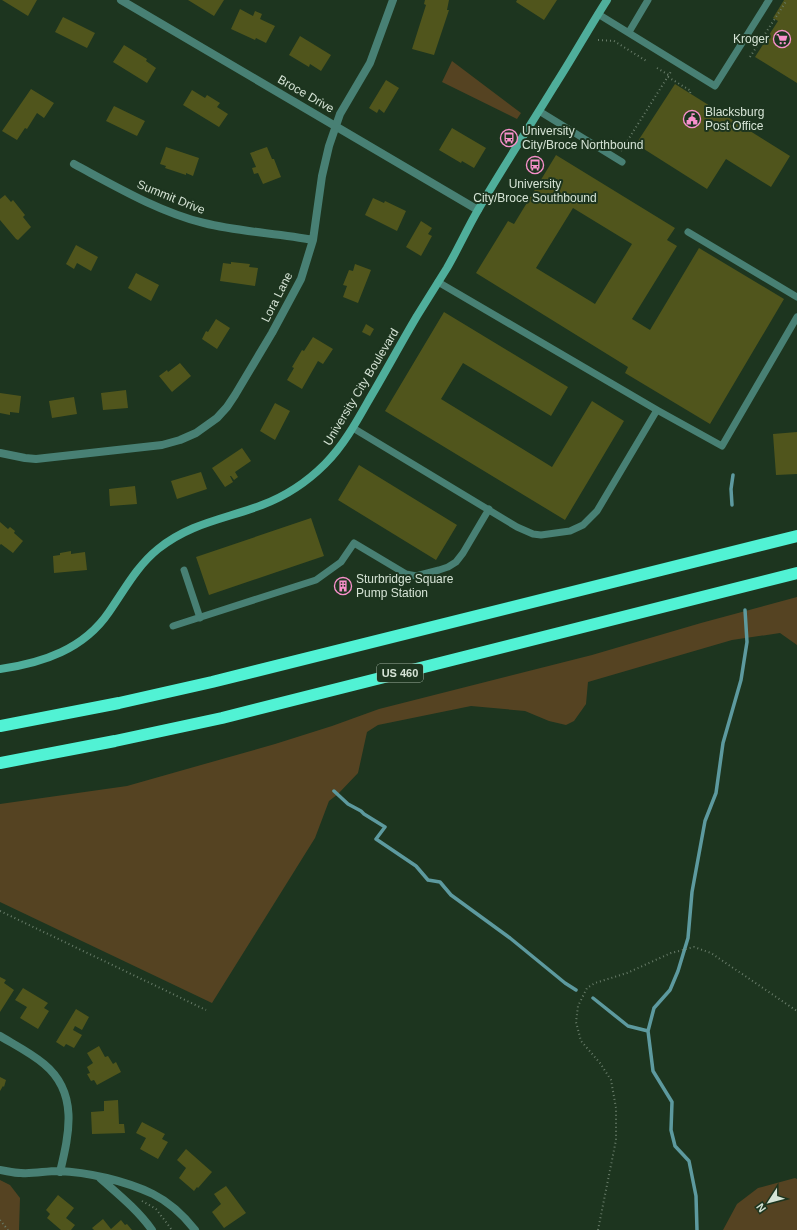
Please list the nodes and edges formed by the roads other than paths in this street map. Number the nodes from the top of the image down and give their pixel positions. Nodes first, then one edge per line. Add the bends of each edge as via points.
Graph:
1 (121, 0) edge
2 (393, 0) edge
3 (607, 0) edge
4 (648, 0) edge
5 (769, 0) edge
6 (598, 14) junction
7 (629, 32) junction
8 (539, 111) junction
9 (336, 126) junction
10 (619, 160) road end
11 (74, 164) dead end
12 (478, 210) junction
13 (688, 232) dead end
14 (313, 240) junction
15 (438, 282) junction
16 (797, 297) edge
17 (797, 317) edge
18 (657, 410) junction
19 (353, 428) junction
20 (0, 453) edge
21 (489, 509) junction
22 (797, 536) edge
23 (184, 570) dead end
24 (797, 574) edge
25 (200, 618) junction
26 (173, 626) dead end
27 (0, 669) edge
28 (0, 726) edge
29 (0, 763) edge
30 (0, 1036) edge
31 (0, 1170) edge
32 (60, 1172) junction
33 (97, 1176) junction
34 (152, 1230) edge
35 (195, 1230) edge

1 - 9 street, Broce Drive
2 - 9 street, Lora Lane via 370,63 340,114
3 - 6 main road, University City Boulevard
4 - 7 lane
5 - 7 lane via 715,86
6 - 7 lane
6 - 8 main road, University City Boulevard
8 - 10 lane
8 - 12 main road, University City Boulevard
9 - 12 street, Broce Drive
9 - 14 street, Lora Lane via 322,176
11 - 14 street, Summit Drive via 130,194 188,219 229,228
12 - 15 main road, University City Boulevard
13 - 16 lane
14 - 20 street, Lora Lane via 301,279 272,333 236,396 217,418 180,440 162,445 36,459
15 - 18 lane
15 - 19 main road, University City Boulevard
17 - 18 lane via 722,446
18 - 21 lane via 597,511 582,525 570,531 533,534
19 - 21 lane
19 - 27 main road, University City Boulevard via 336,452 303,484 261,505 198,525 157,549 139,568 105,618 90,634 48,659
21 - 25 lane via 463,553 448,567 416,576 406,574 354,543 341,562 316,580
22 - 28 highway via 212,682
23 - 25 lane
24 - 29 highway, US 460 via 222,718
25 - 26 lane
30 - 32 street via 43,1063 62,1086 68,1104 69,1128
31 - 32 street via 21,1173
32 - 33 street
33 - 34 street via 128,1203
33 - 35 street via 154,1195 175,1208

